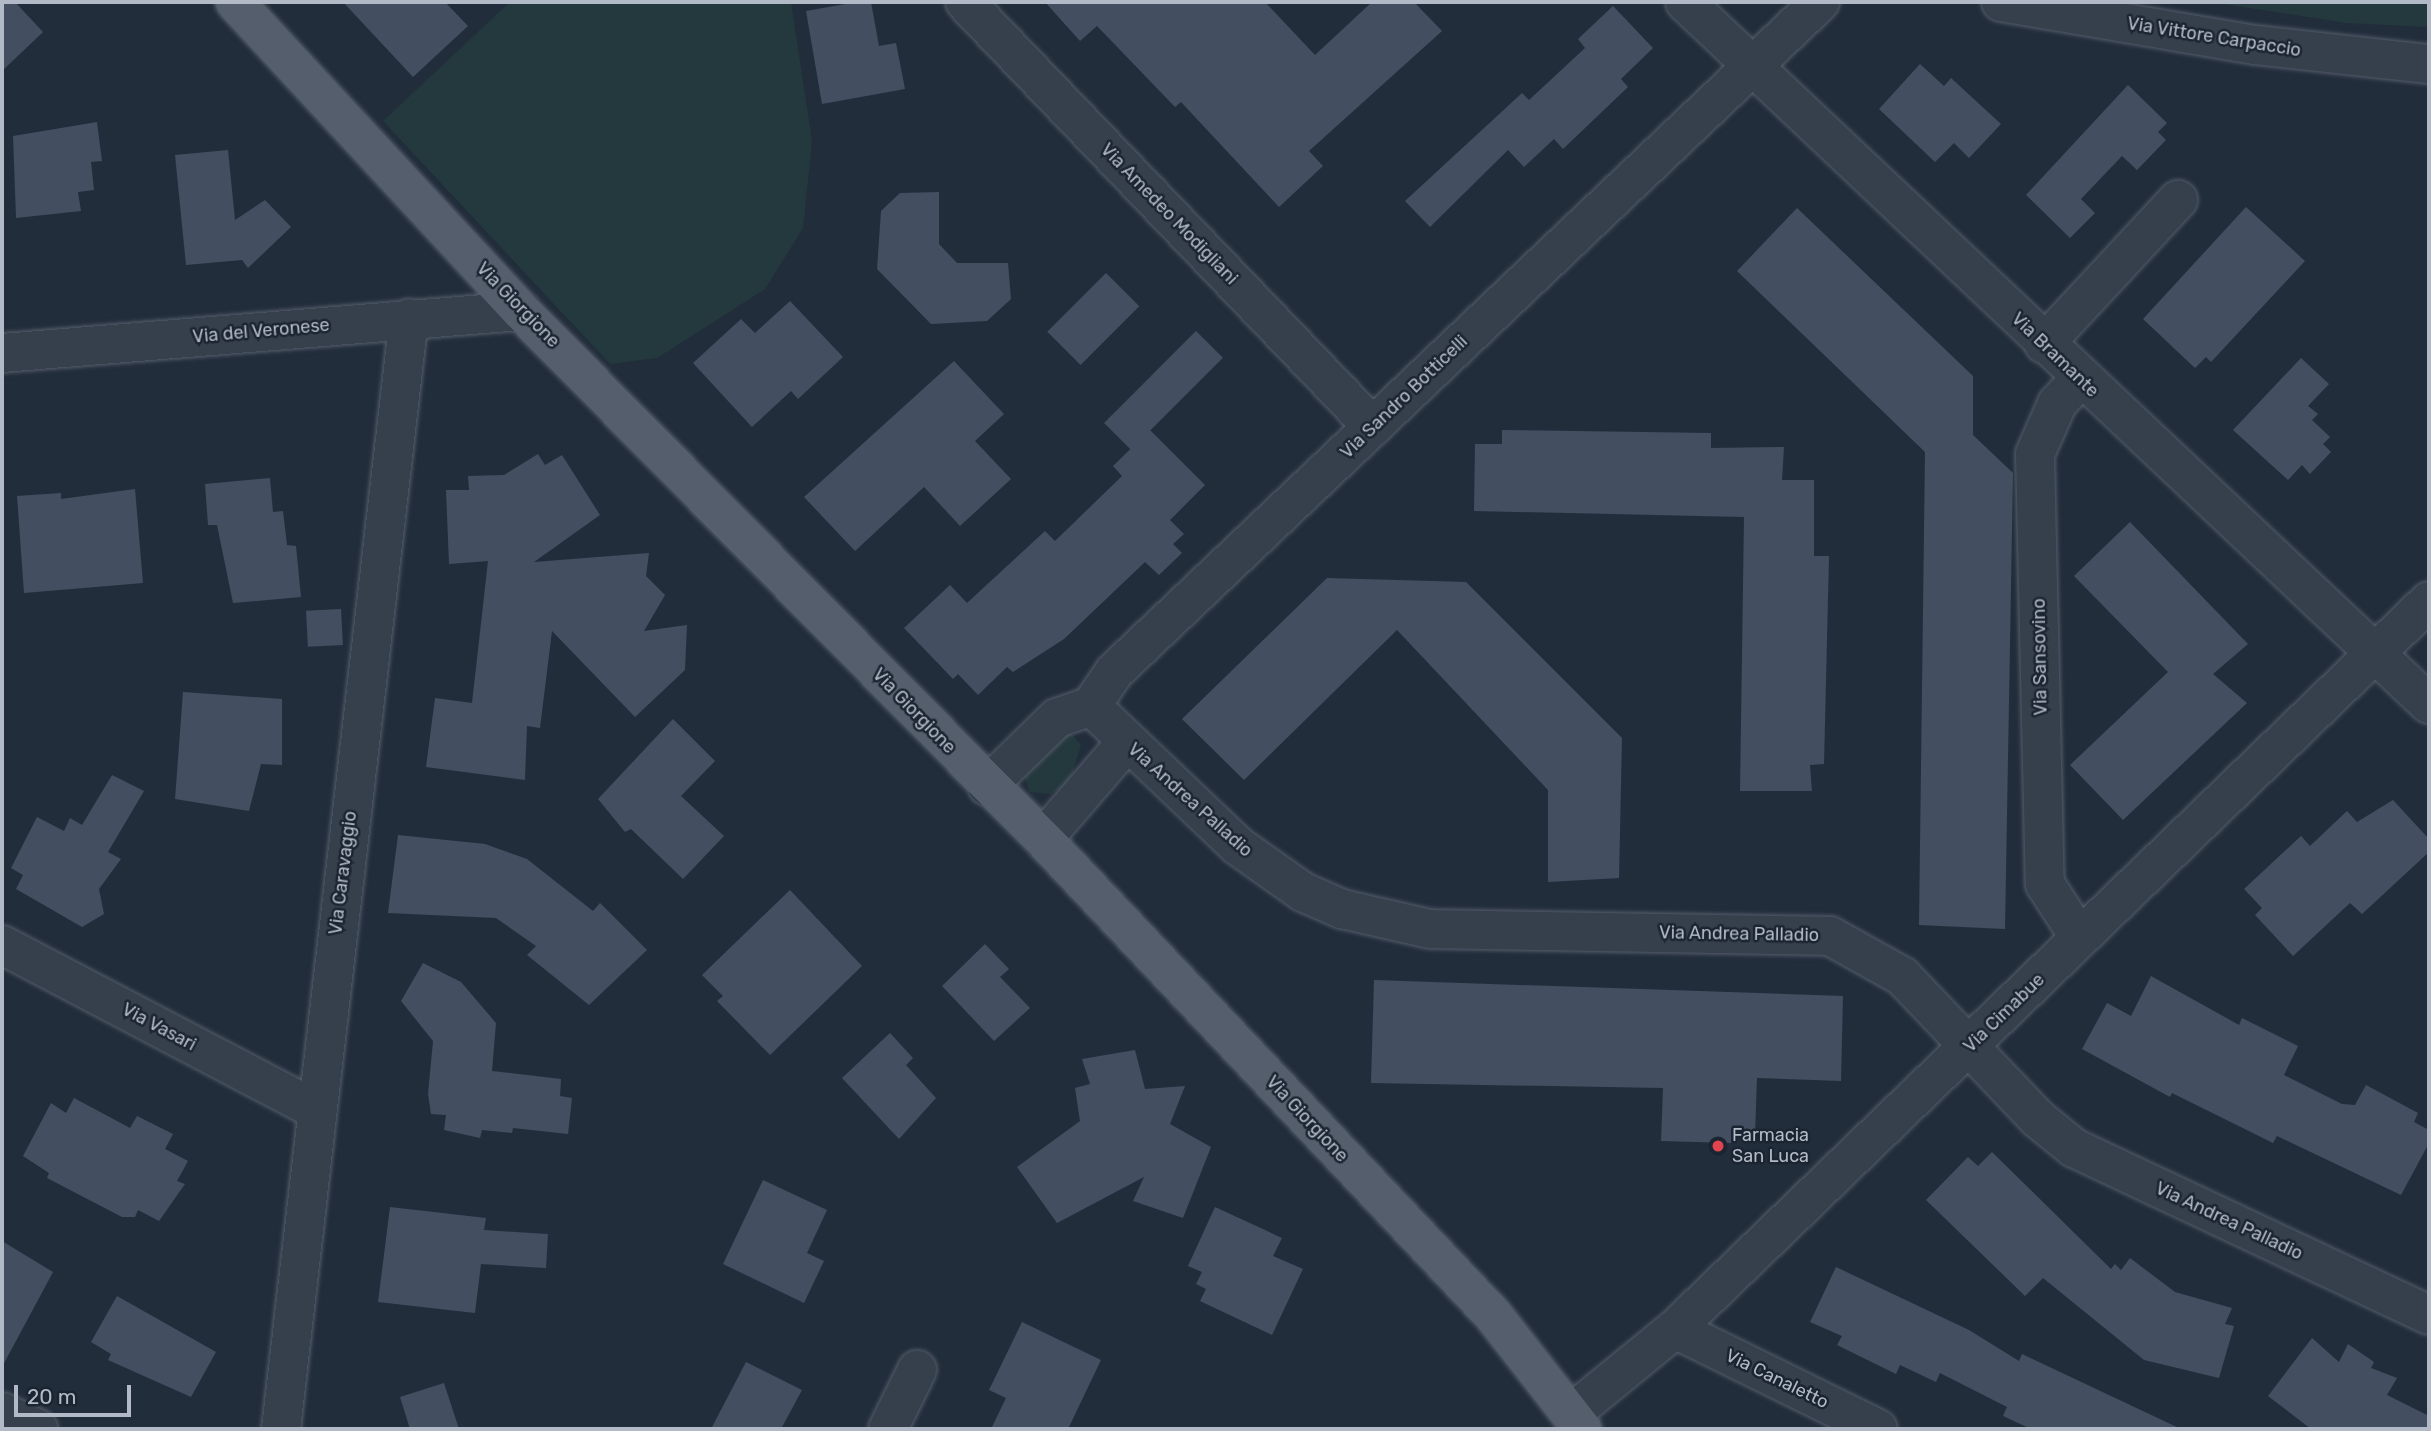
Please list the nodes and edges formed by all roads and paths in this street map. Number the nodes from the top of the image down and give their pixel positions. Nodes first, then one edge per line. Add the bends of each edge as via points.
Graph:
1 (235, 2) edge
2 (965, 2) edge
3 (1685, 2) edge
4 (1820, 2) edge
5 (2001, 2) edge
6 (2429, 64) edge
7 (1752, 66) junction
8 (2178, 200) dead end
9 (521, 311) junction
10 (409, 318) junction
11 (2044, 344) junction
12 (2, 353) edge
13 (2080, 379) junction
14 (1373, 427) junction
15 (2429, 601) edge
16 (2375, 651) junction
17 (2429, 704) edge
18 (1091, 706) junction
19 (1126, 743) junction
20 (987, 786) junction
21 (1043, 839) junction
22 (2080, 938) junction
23 (2, 945) edge
24 (1970, 1046) junction
25 (315, 1109) junction
26 (2429, 1315) edge
27 (1675, 1329) junction
28 (917, 1370) dead end
29 (2, 1412) edge
30 (1576, 1422) edge
31 (38, 1429) edge
32 (281, 1429) edge
33 (888, 1429) edge
34 (1878, 1429) edge

1 - 9 main road, Via Giorgione
2 - 14 street, Via Amedeo Modigliani
3 - 7 street, Via Bramante
4 - 7 street, Via Sandro Botticelli
5 - 6 street, Via Vittore Carpaccio via 2256,45
7 - 11 street, Via Bramante
7 - 14 street, Via Sandro Botticelli
8 - 11 street
9 - 10 street, Via del Veronese
9 - 20 main road, Via Giorgione
10 - 12 street, Via del Veronese
10 - 25 street, Via Caravaggio
11 - 13 street, Via Bramante
13 - 16 street, Via Bramante
13 - 22 street, Via Sansovino via 2057,404 2035,454 2045,884
14 - 18 street, Via Sandro Botticelli via 1115,671
15 - 16 street, Via Cimabue
16 - 17 street, Via Bramante
16 - 22 street, Via Cimabue
18 - 19 street, Via Andrea Palladio
18 - 20 street via 1057,718
19 - 21 street
19 - 24 street, Via Andrea Palladio via 1268,869 1342,909 1430,929 1830,936 1902,976
20 - 21 main road, Via Giorgione
21 - 30 main road, Via Giorgione via 1493,1315
22 - 24 street, Via Cimabue
23 - 25 street, Via Vasari
24 - 26 street, Via Andrea Palladio via 2037,1118 2074,1148
24 - 27 street, Via Cimabue
25 - 32 street, Via Caravaggio
27 - 30 street, Via Cimabue
27 - 34 street, Via Canaletto
28 - 33 street
29 - 31 street

